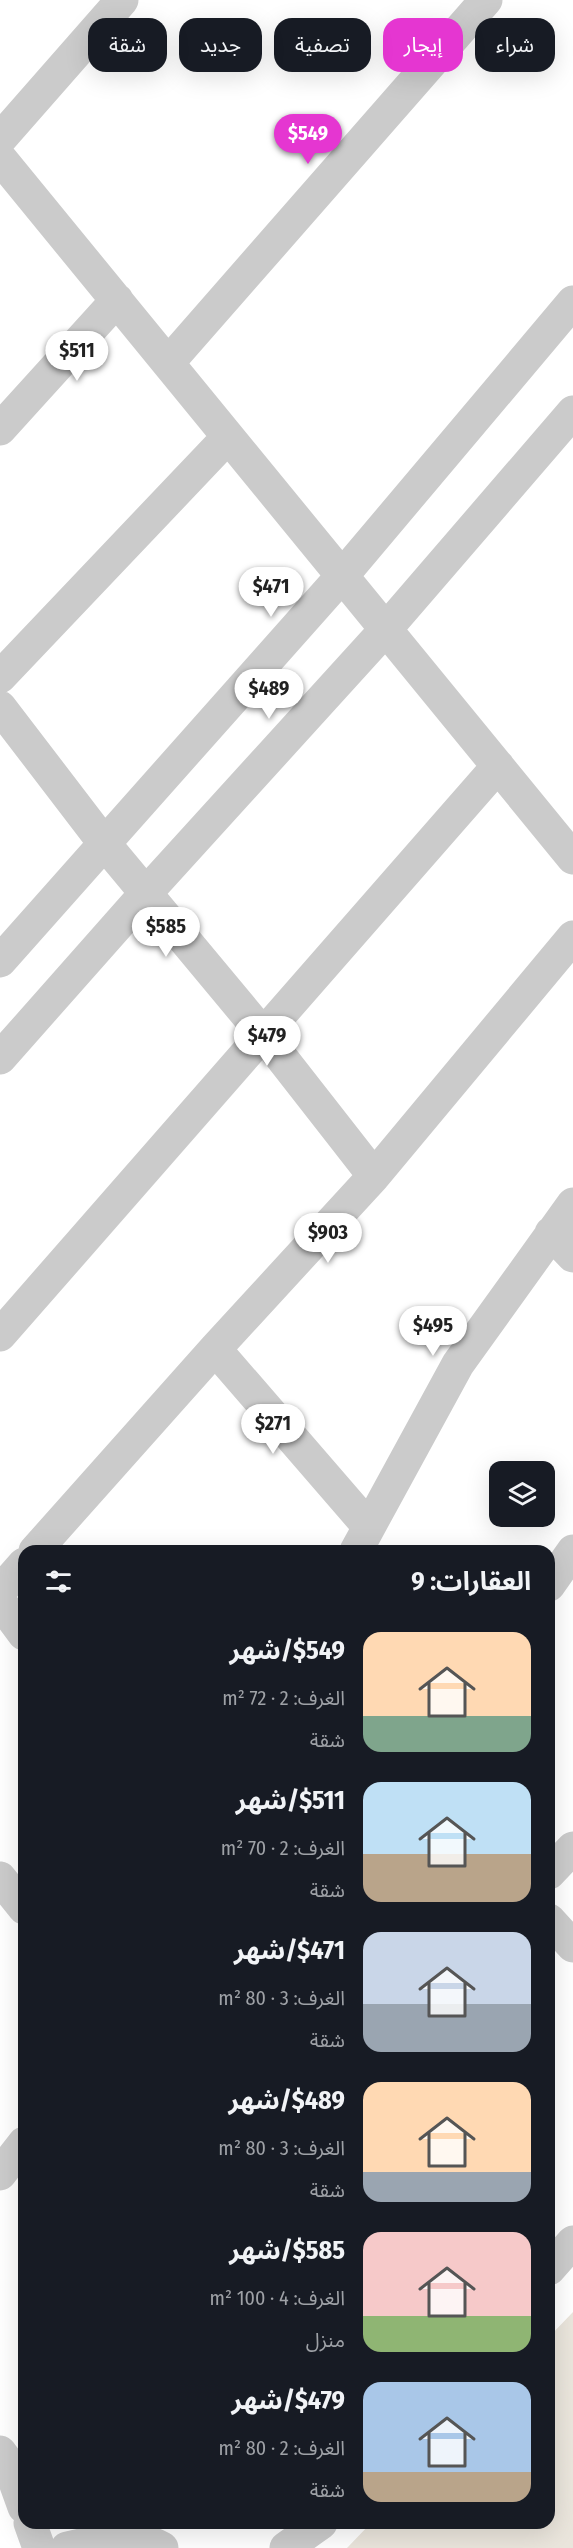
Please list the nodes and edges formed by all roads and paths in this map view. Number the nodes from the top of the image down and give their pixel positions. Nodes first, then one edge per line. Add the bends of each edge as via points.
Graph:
1 (122, 0) edge
2 (486, 0) edge
3 (0, 139) edge
4 (0, 158) edge
5 (117, 300) junction
6 (573, 302) edge
7 (168, 363) junction
8 (573, 412) edge
9 (0, 429) edge
10 (228, 436) junction
11 (342, 576) junction
12 (386, 629) junction
13 (0, 677) edge
14 (0, 707) edge
15 (498, 766) junction
16 (568, 840) edge
17 (104, 843) junction
18 (146, 893) junction
19 (573, 937) edge
20 (0, 961) edge
21 (262, 1034) junction
22 (0, 1058) edge
23 (374, 1176) junction
24 (573, 1204) edge
25 (550, 1233) junction
26 (573, 1256) edge
27 (0, 1335) edge
28 (215, 1349) junction
29 (363, 1539) edge
30 (40, 1545) edge
31 (573, 1551) edge
32 (18, 1571) edge
33 (555, 1576) edge
34 (0, 1591) edge
35 (0, 1602) edge
36 (18, 1627) edge
37 (573, 1848) edge
38 (555, 1867) edge
39 (0, 1878) edge
40 (18, 1900) edge
41 (555, 1926) edge
42 (573, 1946) edge
43 (18, 2151) edge
44 (0, 2174) edge
45 (573, 2242) edge
46 (555, 2262) edge
47 (11, 2454) edge
48 (18, 2483) edge
49 (32, 2529) edge
50 (313, 2529) edge
51 (39, 2548) edge
52 (67, 2548) edge
53 (162, 2548) edge
54 (286, 2548) edge

1 - 3 street
2 - 7 street
4 - 5 street
5 - 7 street
5 - 9 street
6 - 11 street
7 - 10 street
8 - 12 street
10 - 11 street
10 - 13 street
11 - 12 street
11 - 17 street
12 - 15 street
12 - 18 street
14 - 17 street
15 - 16 street
15 - 21 street
17 - 18 street
17 - 20 street
18 - 21 street
18 - 22 street
19 - 23 street
21 - 23 street
21 - 27 street
23 - 28 street
24 - 25 street
25 - 26 street
25 - 29 street via 458,1364
28 - 29 street
28 - 30 street
31 - 33 street
32 - 34 street
35 - 36 street
37 - 38 street
39 - 40 street
41 - 42 street
43 - 44 street
45 - 46 street
47 - 48 street
49 - 51 street
50 - 54 street
52 - 53 street via 98,2541

